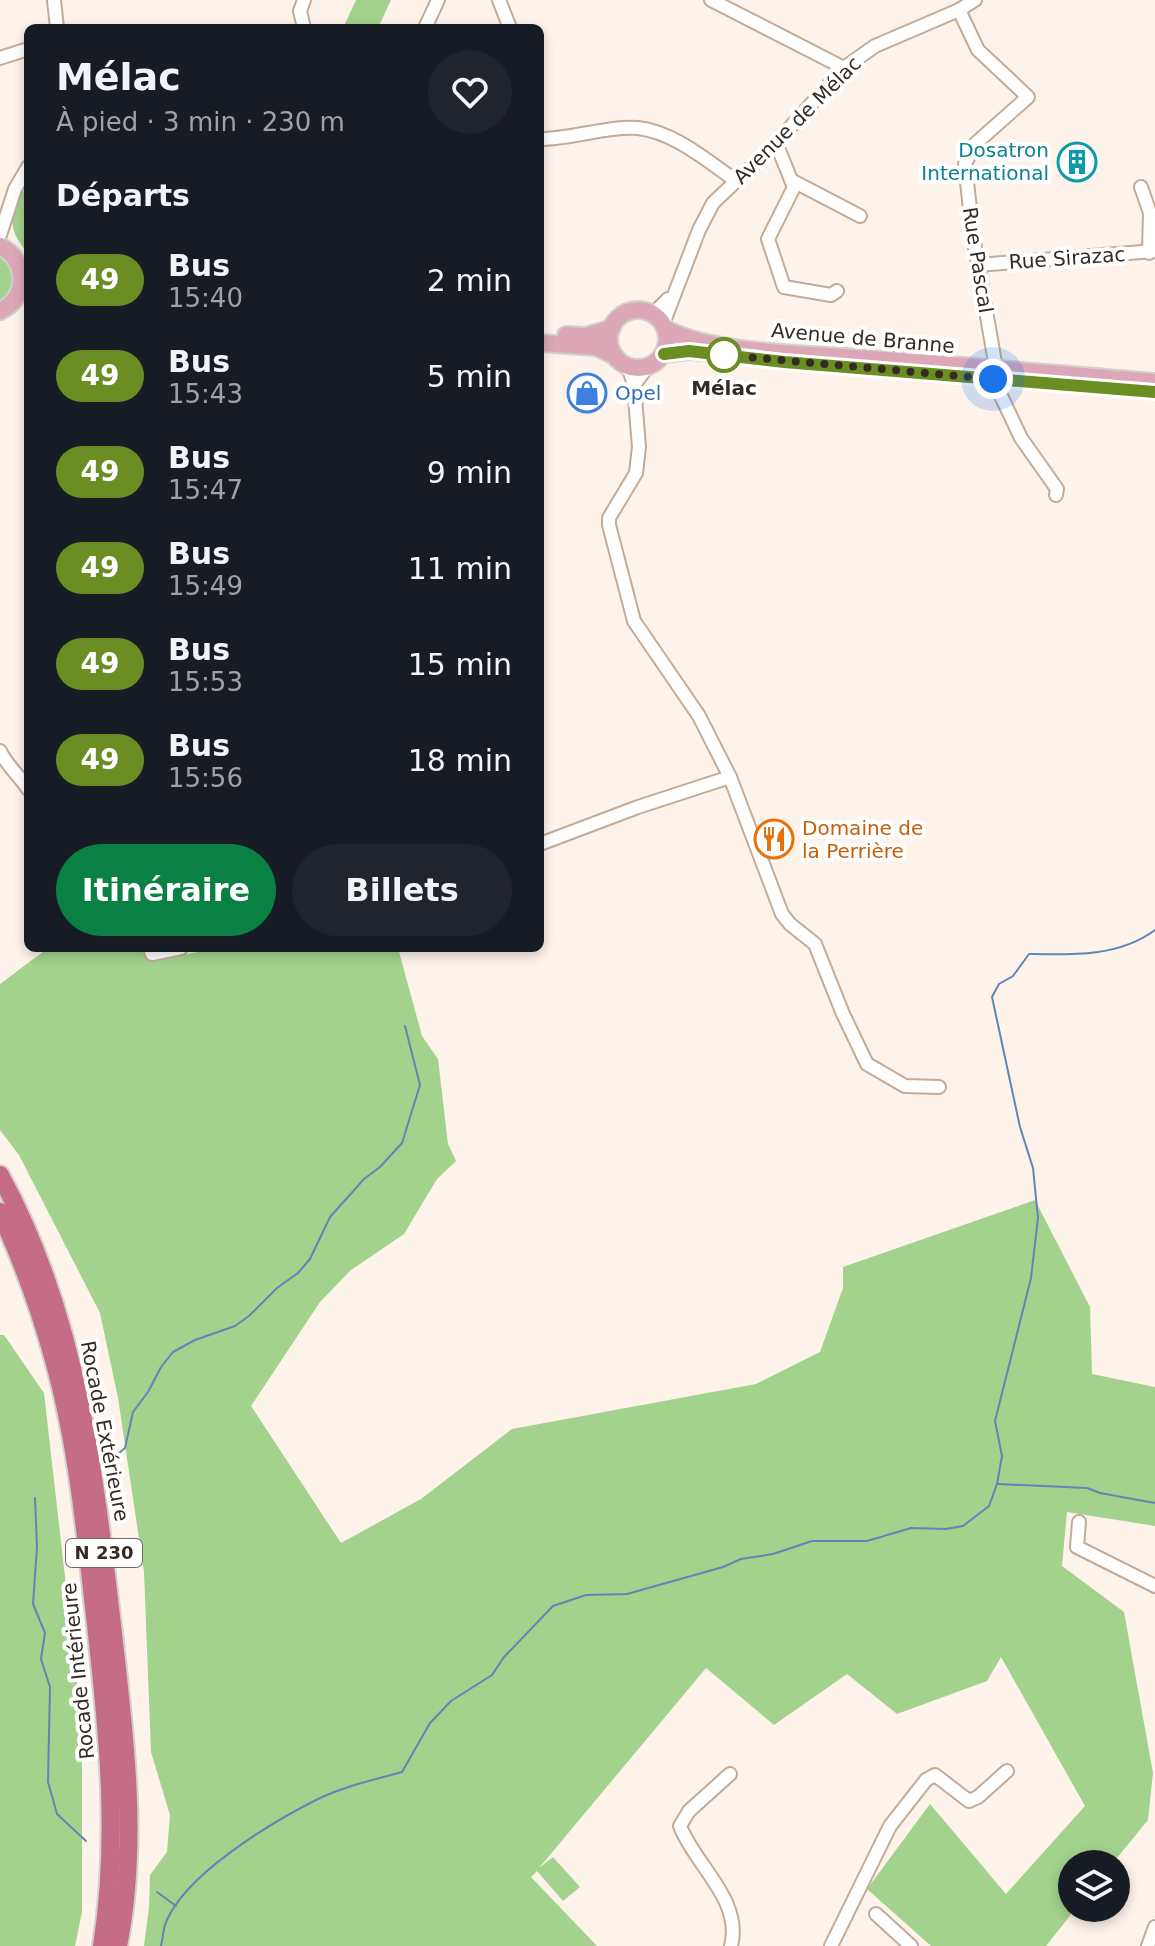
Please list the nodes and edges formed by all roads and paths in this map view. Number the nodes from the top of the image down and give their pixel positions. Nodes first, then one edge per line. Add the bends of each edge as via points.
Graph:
1 (54, 0) edge
2 (304, 0) edge
3 (438, 0) edge
4 (499, 0) edge
5 (711, 0) edge
6 (975, 0) edge
7 (959, 10) junction
8 (57, 24) edge
9 (303, 24) edge
10 (427, 24) edge
11 (508, 24) edge
12 (24, 50) edge
13 (0, 58) edge
14 (844, 68) junction
15 (544, 139) edge
16 (776, 143) junction
17 (24, 174) edge
18 (735, 180) junction
19 (791, 180) junction
20 (1141, 187) dead end
21 (860, 216) dead end
22 (0, 235) edge
23 (0, 246) edge
24 (1152, 252) edge
25 (978, 265) junction
26 (23, 266) edge
27 (837, 291) dead end
28 (14, 303) edge
29 (661, 322) junction
30 (612, 328) junction
31 (544, 333) edge
32 (544, 343) edge
33 (664, 354) junction
34 (618, 359) junction
35 (648, 366) junction
36 (995, 374) junction
37 (1155, 382) edge
38 (634, 385) junction
39 (1155, 392) edge
40 (1056, 495) dead end
41 (0, 751) edge
42 (730, 777) junction
43 (24, 783) edge
44 (544, 842) edge
45 (939, 1087) dead end
46 (0, 1175) edge
47 (0, 1212) edge
48 (1079, 1522) dead end
49 (1155, 1586) edge
50 (1007, 1771) dead end
51 (730, 1774) dead end
52 (876, 1914) dead end
53 (1155, 1929) edge
54 (102, 1946) edge
55 (118, 1946) edge
56 (731, 1946) edge
57 (831, 1946) edge
58 (911, 1946) edge
59 (1148, 1946) edge

1 - 8 street
2 - 9 street
3 - 10 street
4 - 11 street
5 - 14 street
6 - 7 street, Avenue de Mélac
7 - 14 street, Avenue de Mélac via 875,46
7 - 25 street, Rue Pascal via 978,50 1028,97 975,144 965,164
12 - 13 street
14 - 16 street, Avenue de Mélac
15 - 18 street via 638,128 684,146
16 - 18 street, Avenue de Mélac
16 - 19 street
17 - 22 street
18 - 29 street, Avenue de Mélac via 713,203
19 - 21 street
19 - 27 street via 794,187 768,239 784,287 831,295
20 - 24 street via 1150,213
23 - 26 main road
24 - 25 street, Rue Sirazac
25 - 36 street, Rue Pascal
26 - 28 main road
29 - 30 main road via 634,310
29 - 33 main road via 667,337
29 - 36 main road, Avenue de Branne via 680,336 711,344
30 - 31 main road via 586,336
30 - 34 main road via 609,338
32 - 34 main road via 596,347
33 - 35 main road
33 - 36 main road, Avenue de Branne via 689,351
34 - 35 main road
34 - 38 street
35 - 38 street
36 - 37 main road, Avenue de Branne
36 - 39 main road, Avenue de Branne
36 - 40 street, Rue Pascal via 1021,438
38 - 42 street via 636,473 609,525 634,621 699,716
41 - 43 street
42 - 44 street
42 - 45 street via 782,914 815,944 867,1064 905,1086
46 - 55 highway, Rocade Extérieure / N 230 via 35,1248 67,1344 99,1510 128,1814
47 - 54 highway, Rocade Intérieure / N 230 via 55,1363 86,1539 111,1795 110,1880
48 - 49 street via 1077,1547
50 - 57 street via 969,1801 935,1775 926,1780 890,1826
51 - 56 street via 680,1826 730,1910
52 - 58 street
53 - 59 street

